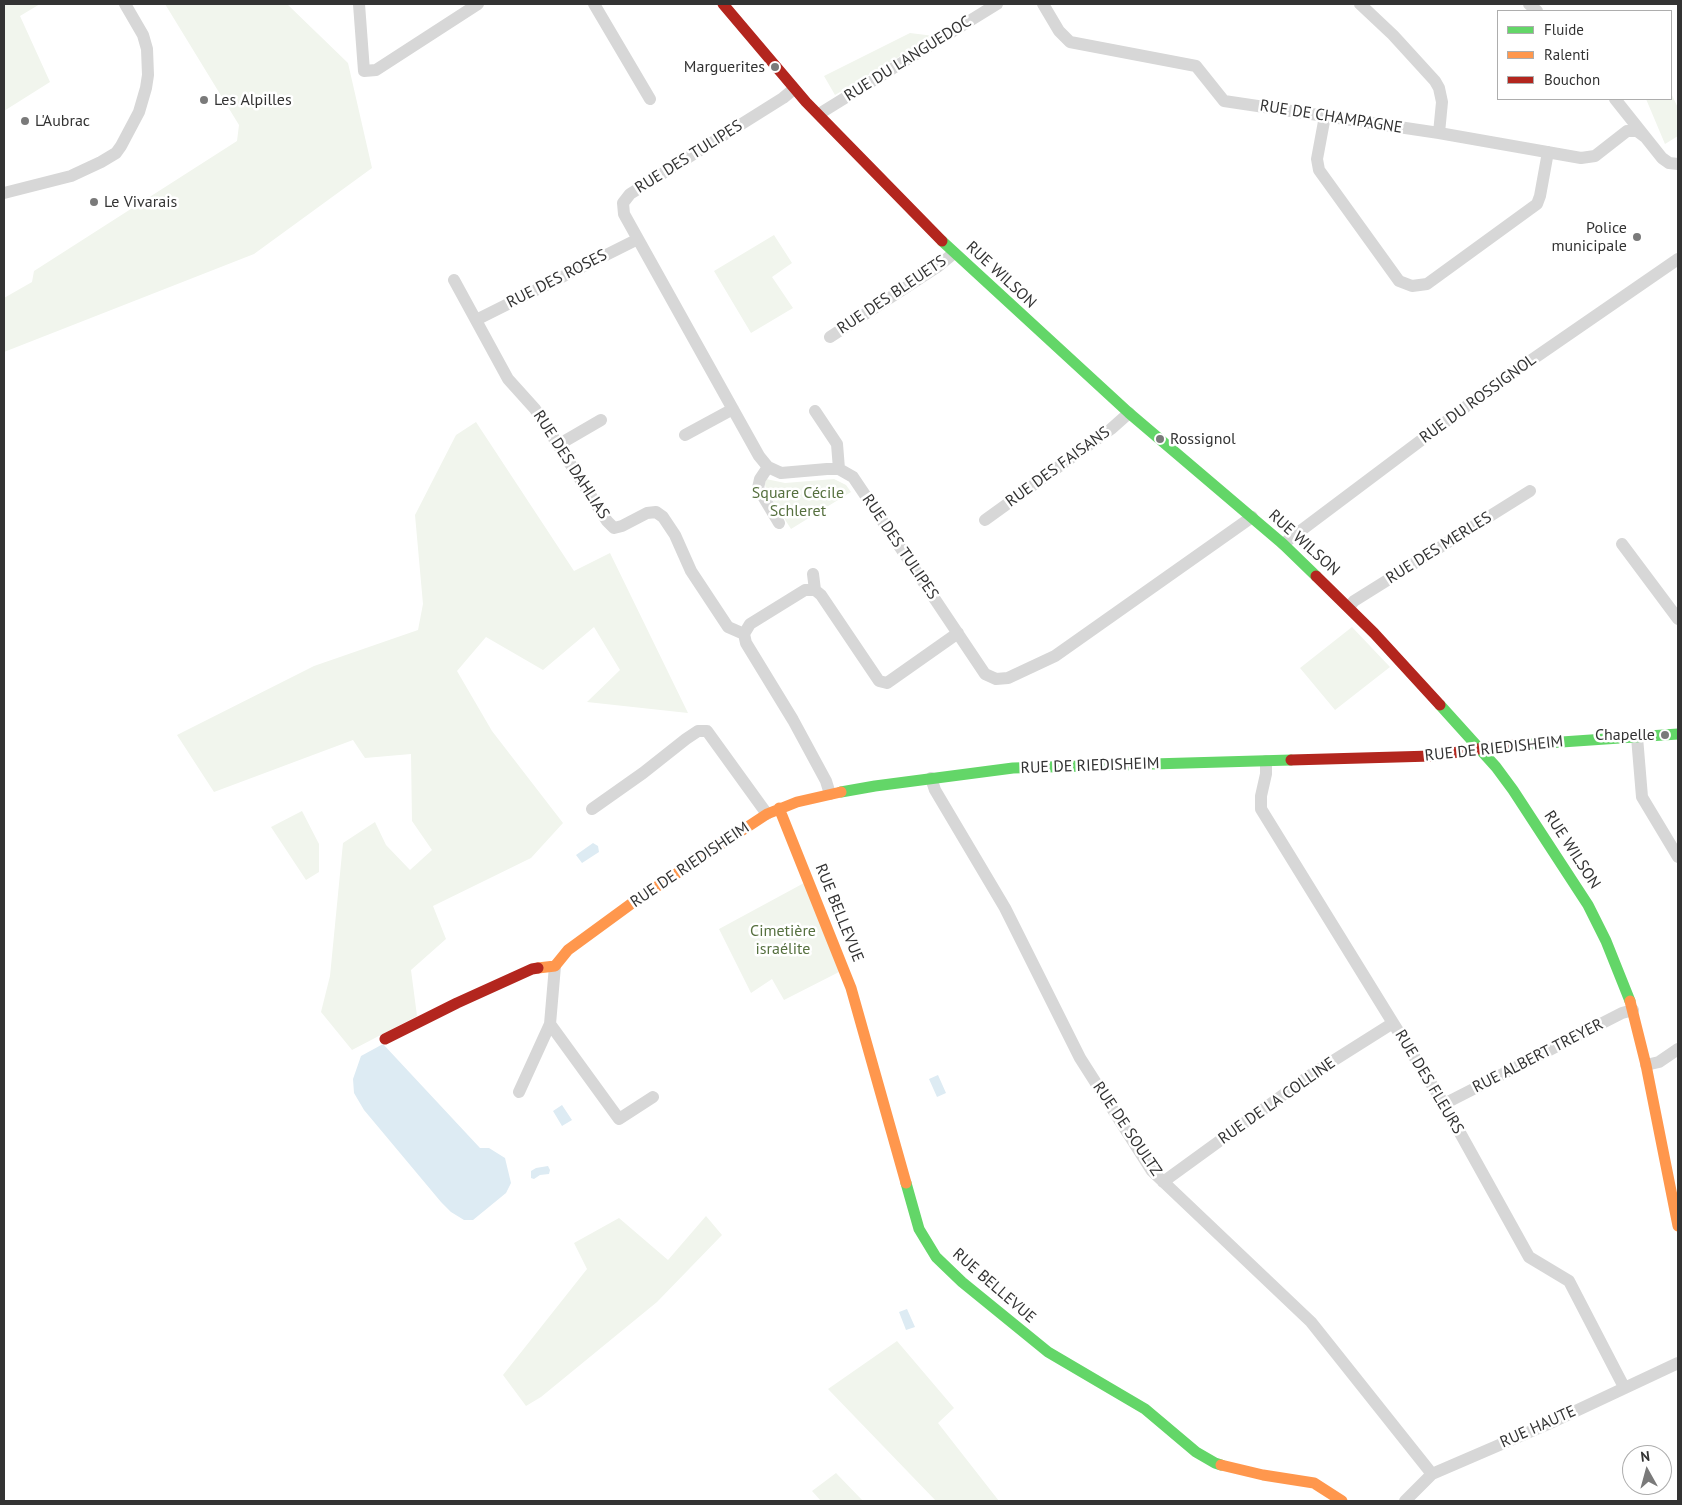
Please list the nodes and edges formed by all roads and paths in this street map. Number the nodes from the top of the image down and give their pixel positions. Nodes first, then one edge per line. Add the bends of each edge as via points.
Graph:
1 (125, 4) edge
2 (359, 4) edge
3 (478, 4) edge
4 (594, 4) edge
5 (723, 4) edge
6 (997, 4) edge
7 (1043, 4) edge
8 (1360, 4) edge
9 (794, 89) junction
10 (650, 99) dead end
11 (1617, 100) edge
12 (819, 114) junction
13 (1325, 116) junction
14 (1439, 133) junction
15 (1645, 137) junction
16 (1548, 152) junction
17 (1677, 163) edge
18 (4, 193) edge
19 (638, 239) junction
20 (954, 253) junction
21 (1678, 259) edge
22 (454, 280) dead end
23 (476, 320) junction
24 (830, 338) dead end
25 (733, 409) junction
26 (815, 411) dead end
27 (1129, 413) junction
28 (601, 420) dead end
29 (685, 436) dead end
30 (558, 445) junction
31 (768, 467) junction
32 (839, 469) junction
33 (1530, 491) dead end
34 (1252, 517) junction
35 (985, 520) dead end
36 (779, 523) dead end
37 (1283, 544) junction
38 (1622, 544) dead end
39 (813, 574) dead end
40 (815, 590) junction
41 (1349, 607) junction
42 (1678, 619) edge
43 (958, 633) junction
44 (744, 634) junction
45 (1678, 734) edge
46 (1637, 736) junction
47 (1479, 748) junction
48 (1266, 761) junction
49 (931, 778) junction
50 (830, 794) junction
51 (779, 808) junction
52 (592, 809) dead end
53 (767, 814) junction
54 (1678, 857) edge
55 (555, 966) junction
56 (1633, 1010) junction
57 (1393, 1023) junction
58 (550, 1024) junction
59 (385, 1038) dead end
60 (1678, 1049) edge
61 (1646, 1065) junction
62 (519, 1092) dead end
63 (653, 1097) dead end
64 (1444, 1104) junction
65 (1163, 1182) junction
66 (1678, 1226) edge
67 (1678, 1363) edge
68 (1624, 1387) junction
69 (1432, 1474) junction
70 (1342, 1501) edge
71 (1405, 1501) edge

1 - 18 street via 148,49 148,75 139,112 121,146 101,162 71,176
2 - 3 street via 364,71 376,70
4 - 10 street
5 - 9 street, RUE WILSON
6 - 12 street, RUE DU LANGUEDOC
7 - 13 street, RUE DE CHAMPAGNE via 1059,31 1070,42 1196,66 1224,101
8 - 14 street via 1435,81 1442,102
9 - 12 street, RUE WILSON
9 - 19 street, RUE DES TULIPES via 630,194 623,203 624,214
11 - 15 street
12 - 20 street, RUE WILSON
13 - 14 street, RUE DE CHAMPAGNE
13 - 16 street via 1317,158 1319,170 1399,281 1412,286 1427,284 1537,204
14 - 16 street, RUE DE CHAMPAGNE
15 - 16 street, RUE DE CHAMPAGNE via 1637,131 1627,132 1599,154 1588,158
15 - 17 street via 1662,158
19 - 23 street, RUE DES ROSES
19 - 25 street, RUE DES TULIPES
20 - 24 street, RUE DES BLEUETS
20 - 27 street, RUE WILSON
21 - 37 street, RUE DU ROSSIGNOL via 1488,390
22 - 23 street, RUE DES DAHLIAS
23 - 30 street, RUE DES DAHLIAS via 508,378 536,409
25 - 29 street
25 - 31 street, RUE DES TULIPES
26 - 32 street via 836,444
27 - 34 street, RUE WILSON
27 - 35 street, RUE DES FAISANS
28 - 30 street
30 - 44 street, RUE DES DAHLIAS via 606,521 614,528 647,513 656,512 663,517 691,571 728,627
31 - 32 street via 781,473
31 - 36 street via 758,488
32 - 43 street, RUE DES TULIPES via 853,477
33 - 41 street, RUE DES MERLES
34 - 37 street, RUE WILSON
34 - 43 street, RUE DES TULIPES via 1055,656 1008,678 996,679 985,674
37 - 41 street, RUE WILSON
38 - 42 street
39 - 40 street
40 - 43 street via 880,681 887,683
40 - 44 street via 806,590 750,624
41 - 47 street, RUE WILSON
44 - 50 street via 746,643 826,781
45 - 46 street, RUE DE RIEDISHEIM
46 - 47 street, RUE DE RIEDISHEIM
46 - 54 street via 1642,796
47 - 48 street, RUE DE RIEDISHEIM via 1432,756
47 - 56 street, RUE WILSON via 1514,790 1588,905
48 - 49 street, RUE DE RIEDISHEIM via 1013,768
48 - 57 street, RUE DES FLEURS via 1261,809
49 - 50 street, RUE DE RIEDISHEIM
49 - 65 street, RUE DE SOULTZ via 1005,908 1080,1058 1152,1171
50 - 51 street, RUE DE RIEDISHEIM
51 - 53 street, RUE DE RIEDISHEIM
51 - 70 street, RUE BELLEVUE via 851,988 919,1230 936,1257 1048,1352 1145,1409 1196,1452 1215,1463 1314,1483
52 - 53 street via 686,739 698,731 707,731
53 - 55 street, RUE DE RIEDISHEIM via 635,901 568,950
55 - 58 street
55 - 59 street via 532,969
56 - 61 street, RUE WILSON
56 - 64 street, RUE ALBERT TREYER
57 - 64 street, RUE DES FLEURS
57 - 65 street, RUE DE LA COLLINE via 1310,1076
58 - 62 street
58 - 63 street via 619,1119
60 - 61 street via 1659,1062
61 - 66 street, RUE WILSON
64 - 68 street, RUE DES FLEURS via 1529,1257 1569,1281
65 - 69 street, RUE DE SOULTZ via 1311,1322
67 - 68 street, RUE HAUTE
68 - 69 street, RUE HAUTE
69 - 71 street, RUE HAUTE

